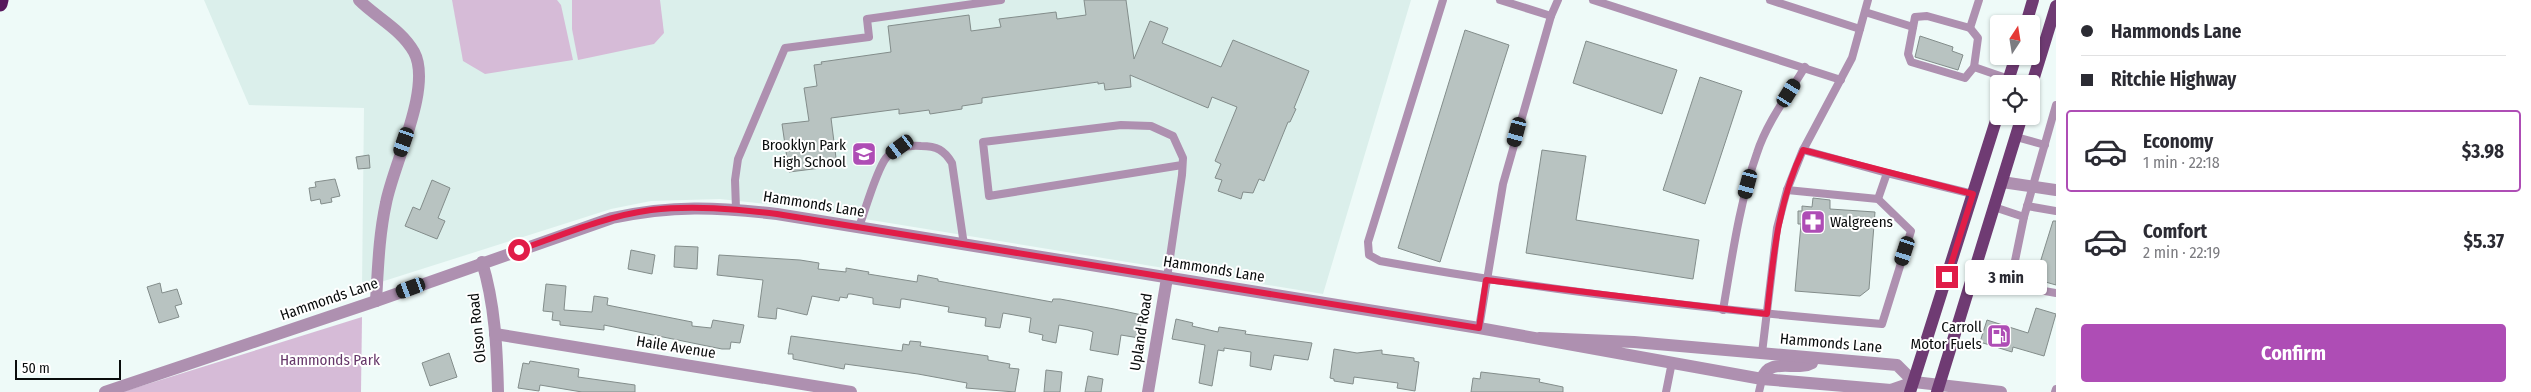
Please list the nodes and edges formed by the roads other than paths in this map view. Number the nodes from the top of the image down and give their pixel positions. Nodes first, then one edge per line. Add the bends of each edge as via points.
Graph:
1 (1, 0) edge
2 (359, 0) edge
3 (1001, 0) edge
4 (1443, 0) edge
5 (1500, 0) edge
6 (1558, 0) edge
7 (1593, 0) edge
8 (1770, 0) edge
9 (1868, 0) edge
10 (1979, 0) edge
11 (2033, 0) edge
12 (0, 4) edge
13 (2056, 6) edge
14 (1865, 12) junction
15 (2029, 15) edge
16 (1551, 16) junction
17 (2054, 19) edge
18 (1913, 27) junction
19 (1970, 28) junction
20 (1860, 30) junction
21 (1805, 67) junction
22 (1974, 67) junction
23 (1993, 75) edge
24 (2035, 75) edge
25 (1841, 80) junction
26 (2056, 105) edge
27 (1995, 125) edge
28 (2019, 125) edge
29 (2016, 137) junction
30 (2045, 145) junction
31 (1803, 150) junction
32 (1182, 165) junction
33 (1887, 172) junction
34 (2002, 182) junction
35 (2034, 186) junction
36 (1787, 190) junction
37 (2056, 190) edge
38 (1973, 194) junction
39 (1878, 199) junction
40 (2027, 206) junction
41 (1994, 208) junction
42 (736, 209) junction
43 (2056, 211) edge
44 (2024, 216) junction
45 (859, 228) junction
46 (964, 245) junction
47 (482, 262) junction
48 (1167, 278) junction
49 (1972, 278) junction
50 (1486, 280) junction
51 (2010, 285) junction
52 (2056, 293) edge
53 (376, 301) junction
54 (1723, 310) junction
55 (1767, 314) junction
56 (1479, 328) junction
57 (495, 334) junction
58 (1539, 338) junction
59 (1762, 353) junction
60 (1818, 359) junction
61 (1672, 362) junction
62 (1762, 379) junction
63 (1912, 387) edge
64 (1939, 388) edge
65 (105, 392) edge
66 (498, 392) edge
67 (851, 392) edge
68 (1148, 392) edge
69 (1666, 392) edge
70 (1759, 392) edge
71 (2001, 392) edge

1 - 12 highway
2 - 53 street via 403,38 415,53 419,70 415,108 386,202
3 - 42 lane via 867,19 869,37 785,48 738,159
4 - 50 lane via 1368,242 1369,255 1380,261
5 - 16 lane
6 - 16 lane
7 - 21 lane
8 - 20 lane
9 - 14 lane
10 - 19 lane
11 - 15 main road
13 - 17 main road
14 - 18 lane
14 - 20 lane
16 - 50 lane via 1503,184
17 - 24 main road
18 - 19 lane via 1916,17 1927,16
18 - 22 lane via 1908,54 1911,62 1965,78
19 - 22 lane via 1978,38
20 - 25 lane
21 - 25 lane
21 - 54 lane via 1773,118 1757,153 1740,216
22 - 23 lane
25 - 31 lane
26 - 30 lane
27 - 38 main road
28 - 29 main road
29 - 30 lane
29 - 34 main road
30 - 35 lane
31 - 33 lane
31 - 36 lane
32 - 32 lane via 989,196 983,142 1135,124 1162,130 1172,136 1180,150
32 - 48 lane
33 - 38 lane
33 - 39 lane
34 - 35 street
34 - 41 main road
35 - 37 street
35 - 40 lane
36 - 39 lane
36 - 55 lane via 1777,228
38 - 63 main road
39 - 55 lane via 1911,231 1882,324
40 - 43 lane
40 - 44 lane
41 - 44 lane
41 - 49 main road
42 - 45 street, Hammonds Lane
42 - 47 street, Hammonds Lane via 687,207 649,210 612,218
44 - 51 lane
45 - 46 street, Hammonds Lane
45 - 46 lane via 886,158 906,145 929,146 939,148 952,163
46 - 48 street, Hammonds Lane
47 - 53 street, Hammonds Lane
47 - 57 street, Olson Road
48 - 56 street, Hammonds Lane
48 - 68 street, Upland Road
49 - 51 lane
49 - 64 main road
50 - 54 lane
50 - 56 lane
51 - 52 lane
53 - 65 street, Hammonds Lane
54 - 55 lane
55 - 59 lane
56 - 58 street, Hammonds Lane
57 - 66 street, Olson Road
57 - 67 street, Haile Avenue
58 - 59 street, Hammonds Lane
58 - 61 street, Hammonds Lane
59 - 60 street, Hammonds Lane
59 - 61 street via 1746,360 1687,355
60 - 62 street via 1810,365 1774,366 1764,373
60 - 63 street, Hammonds Lane via 1897,365
61 - 62 street, Hammonds Lane
61 - 69 lane
62 - 63 street, Hammonds Lane via 1891,390
62 - 70 lane
63 - 64 street
64 - 71 street

